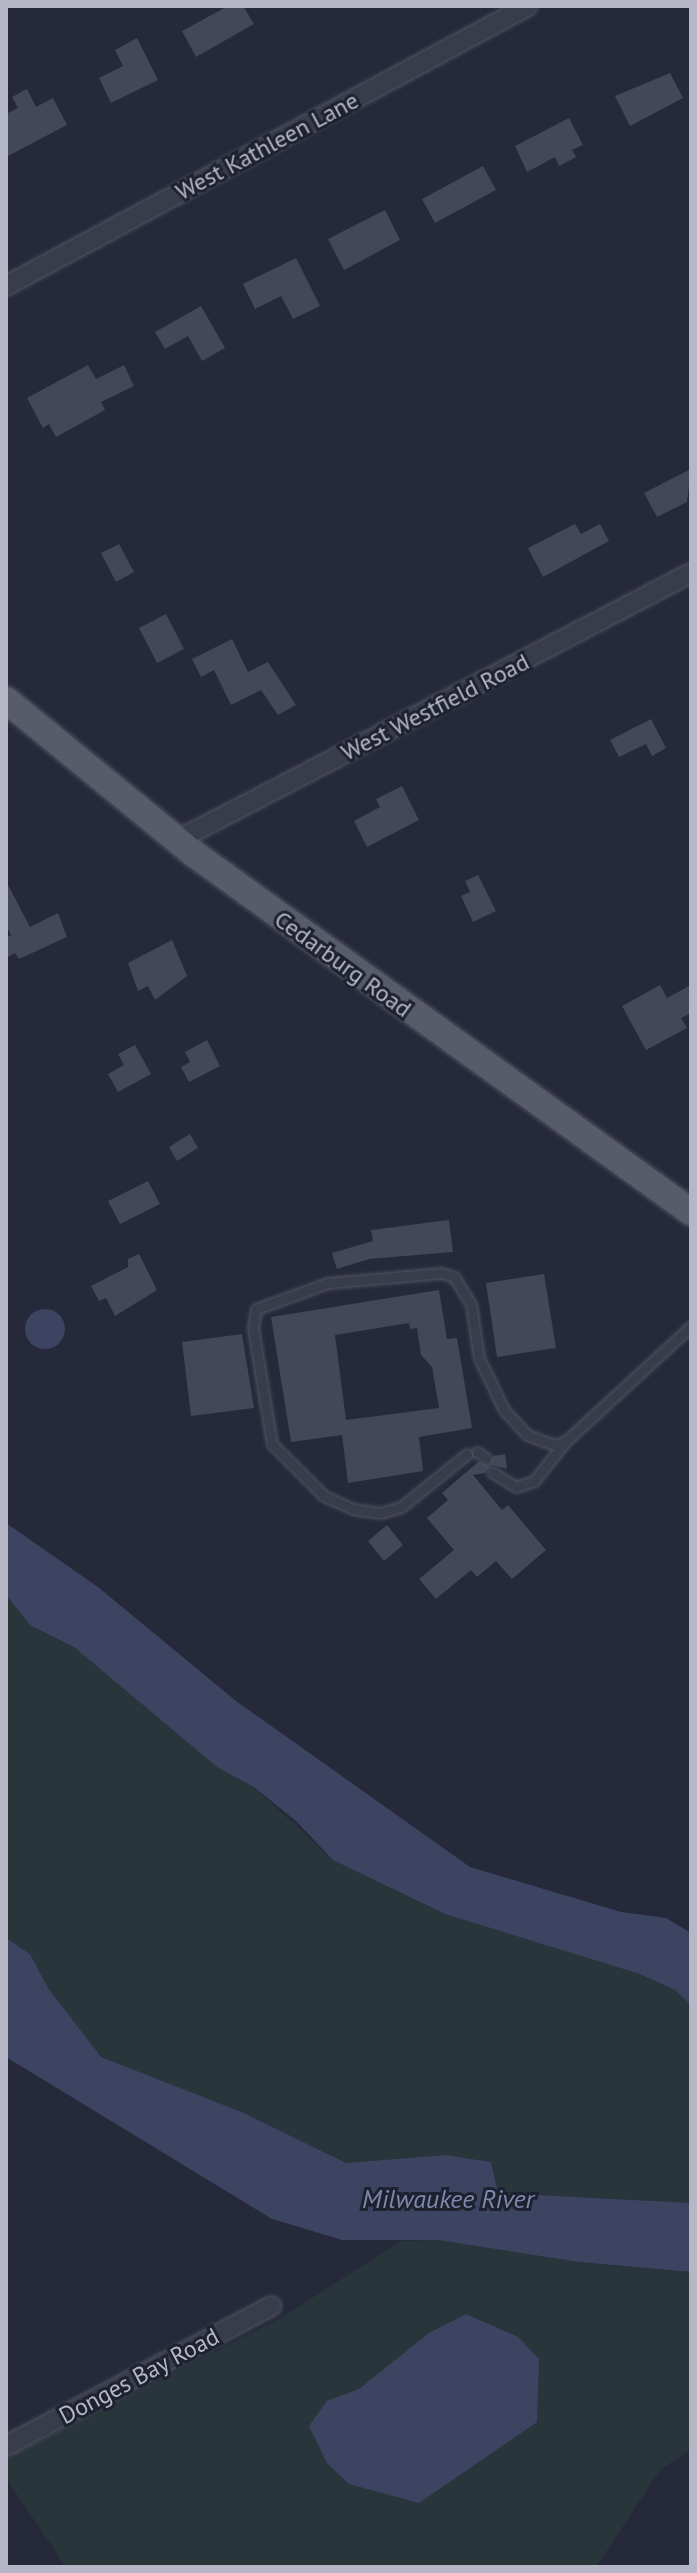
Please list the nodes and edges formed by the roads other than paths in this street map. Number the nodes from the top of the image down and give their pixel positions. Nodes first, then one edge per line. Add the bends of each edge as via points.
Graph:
1 (528, 6) edge
2 (6, 286) edge
3 (691, 573) edge
4 (6, 700) edge
5 (178, 840) junction
6 (691, 1212) edge
7 (691, 1326) edge
8 (565, 1442) junction
9 (476, 1455) dead end
10 (492, 1472) dead end
11 (271, 2306) dead end
12 (6, 2446) edge

1 - 2 street, West Kathleen Lane
3 - 5 street, West Westfield Road
4 - 5 main road, Cedarburg Road
5 - 6 main road, Cedarburg Road via 358,976
7 - 8 lane
8 - 9 lane via 555,1445 527,1435 504,1410 479,1358 471,1304 454,1277 442,1273 328,1283 256,1309 253,1328 272,1444 324,1496 353,1509 390,1510
8 - 10 lane via 534,1481 516,1487
11 - 12 street, Donges Bay Road

